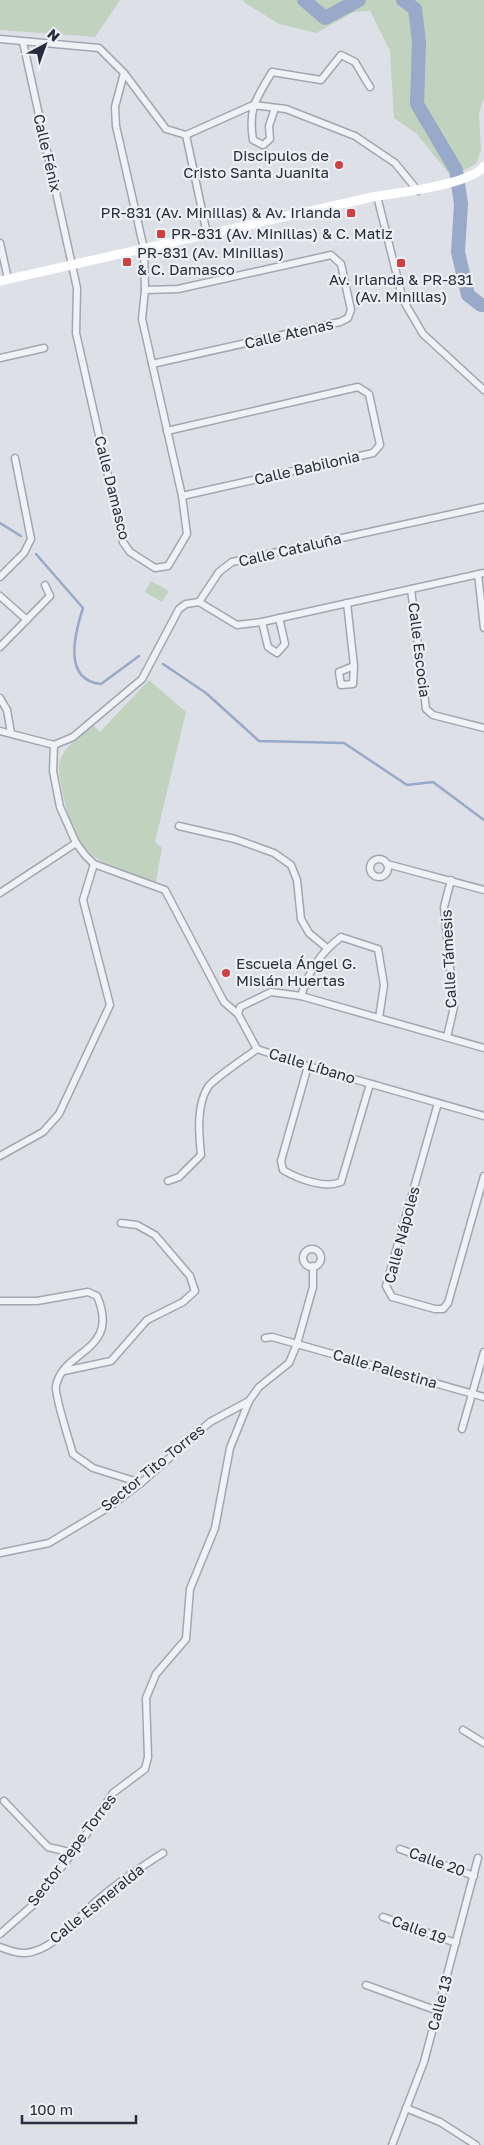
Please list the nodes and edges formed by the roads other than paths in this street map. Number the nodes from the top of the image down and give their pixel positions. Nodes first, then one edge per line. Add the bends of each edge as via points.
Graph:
1 (0, 39) edge
2 (22, 42) junction
3 (124, 73) junction
4 (370, 87) dead end
5 (253, 105) junction
6 (275, 108) junction
7 (186, 136) junction
8 (484, 166) edge
9 (418, 191) junction
10 (377, 196) junction
11 (207, 234) junction
12 (0, 243) edge
13 (144, 249) junction
14 (72, 265) junction
15 (4, 280) edge
16 (145, 290) junction
17 (44, 348) dead end
18 (0, 358) edge
19 (152, 364) junction
20 (484, 390) edge
21 (167, 430) junction
22 (16, 458) dead end
23 (182, 496) junction
24 (484, 507) edge
25 (481, 573) edge
26 (0, 577) edge
27 (45, 585) dead end
28 (411, 589) junction
29 (0, 596) edge
30 (199, 602) junction
31 (347, 603) junction
32 (279, 618) junction
33 (27, 620) junction
34 (262, 622) junction
35 (484, 628) edge
36 (0, 647) edge
37 (354, 666) dead end
38 (0, 698) edge
39 (484, 728) edge
40 (0, 731) edge
41 (11, 733) junction
42 (54, 746) junction
43 (178, 826) dead end
44 (76, 843) junction
45 (94, 864) junction
46 (387, 864) dead end
47 (451, 880) junction
48 (484, 890) edge
49 (0, 893) edge
50 (327, 948) junction
51 (301, 996) junction
52 (238, 1014) junction
53 (379, 1018) junction
54 (447, 1037) junction
55 (484, 1048) edge
56 (257, 1049) junction
57 (308, 1066) junction
58 (370, 1084) junction
59 (438, 1103) junction
60 (484, 1116) edge
61 (0, 1156) edge
62 (484, 1176) edge
63 (168, 1181) dead end
64 (121, 1223) dead end
65 (313, 1266) dead end
66 (0, 1301) edge
67 (265, 1338) dead end
68 (297, 1344) junction
69 (484, 1352) edge
70 (62, 1371) junction
71 (472, 1393) junction
72 (484, 1397) edge
73 (249, 1401) junction
74 (462, 1429) dead end
75 (141, 1483) junction
76 (0, 1554) edge
77 (463, 1730) dead end
78 (484, 1743) edge
79 (4, 1801) dead end
80 (400, 1849) dead end
81 (72, 1853) junction
82 (163, 1853) dead end
83 (478, 1858) dead end
84 (474, 1876) junction
85 (382, 1917) dead end
86 (0, 1934) edge
87 (456, 1943) junction
88 (0, 1946) edge
89 (366, 1985) dead end
90 (438, 2011) junction
91 (406, 2108) junction
92 (392, 2145) edge
93 (476, 2145) edge

1 - 2 street
2 - 3 street via 99,48
2 - 14 street, Calle Fénix
3 - 7 street via 166,129
3 - 13 street, Calle Damasco via 115,107 116,126
4 - 5 street via 355,62 341,56 321,80 272,72
5 - 6 street
5 - 6 street via 253,140 263,145 270,139 269,126
5 - 7 street
6 - 9 street via 286,109 355,136 395,163
7 - 11 street
8 - 9 street via 472,176
9 - 10 street
10 - 11 street
10 - 20 street via 402,300 423,334
11 - 13 street
12 - 15 street
13 - 14 street
13 - 16 street, Calle Damasco
14 - 15 street
14 - 23 street, Calle Damasco via 77,288 76,333 123,542 130,552 155,568 168,566 188,534
16 - 19 street, Calle Damasco via 142,319
16 - 19 street, Calle Atenas via 178,289 331,255 341,264 351,310 348,318 340,322
17 - 18 street
19 - 21 street, Calle Damasco
21 - 23 street, Calle Damasco
21 - 23 street, Calle Babilonia via 358,388 369,394 378,430 380,444 373,453
22 - 26 street via 31,539 24,553
24 - 30 street, Calle Cataluña via 232,562 219,572
25 - 28 street
25 - 35 street
27 - 33 street via 50,596
28 - 31 street
28 - 39 street, Calle Escocia via 426,709 434,715
29 - 33 street
30 - 34 street via 237,625
30 - 42 street via 179,609 142,679 73,737
31 - 32 street
31 - 37 street
32 - 34 street
32 - 34 street via 285,644 277,653 268,647
33 - 36 street
38 - 41 street via 7,710
40 - 41 street
41 - 42 street
42 - 44 street via 53,770 60,807
43 - 50 street via 236,839 274,853 291,865 297,880 302,919 309,933
44 - 45 street
44 - 49 street
45 - 52 street, Calle Líbano via 165,890 224,1002
45 - 61 street via 83,900 110,1005 59,1114 43,1132
46 - 47 street
47 - 48 street
47 - 54 street, Calle Támesis via 444,907 454,1007
50 - 51 street via 308,976
50 - 53 street via 341,937 378,950 384,985
51 - 52 street via 271,992 240,1008
51 - 53 street
52 - 56 street, Calle Líbano
53 - 54 street
54 - 55 street
56 - 57 street, Calle Líbano
56 - 63 street via 208,1086 199,1124 201,1155 179,1177
57 - 58 street, Calle Líbano
57 - 58 street via 281,1161 283,1170 292,1175 332,1186 341,1182
58 - 59 street, Calle Líbano
59 - 60 street, Calle Líbano
59 - 62 street, Calle Nápoles via 386,1286 392,1297 435,1309 442,1309 448,1303
64 - 70 street via 137,1225 154,1236 190,1276 195,1291 183,1302 147,1320 111,1361
65 - 68 street via 313,1287
66 - 70 street via 37,1301 88,1292 97,1296 102,1306 102,1327 96,1342
67 - 68 street, Calle Palestina
68 - 71 street, Calle Palestina
68 - 73 street via 289,1362 259,1387
69 - 71 street
70 - 75 street via 55,1388 73,1454 93,1468
71 - 72 street, Calle Palestina
71 - 74 street
73 - 75 street, Sector Tito Torres via 210,1422
73 - 81 street, Sector Pepe Torres via 230,1448 215,1528 190,1589 186,1639 156,1674 146,1698 148,1757 145,1769 113,1793
75 - 76 street, Sector Tito Torres via 110,1507 49,1543
77 - 78 street
79 - 81 street via 48,1847
80 - 84 street, Calle 20
81 - 86 street, Sector Pepe Torres via 33,1905
82 - 88 street, Calle Esmeralda via 101,1897 48,1945 26,1953
83 - 84 street, Calle 13
84 - 87 street, Calle 13
85 - 87 street, Calle 19
87 - 90 street, Calle 13
89 - 90 street
90 - 91 street, Calle 13 via 424,2062
91 - 92 street, Calle 13
91 - 93 street via 440,2122

